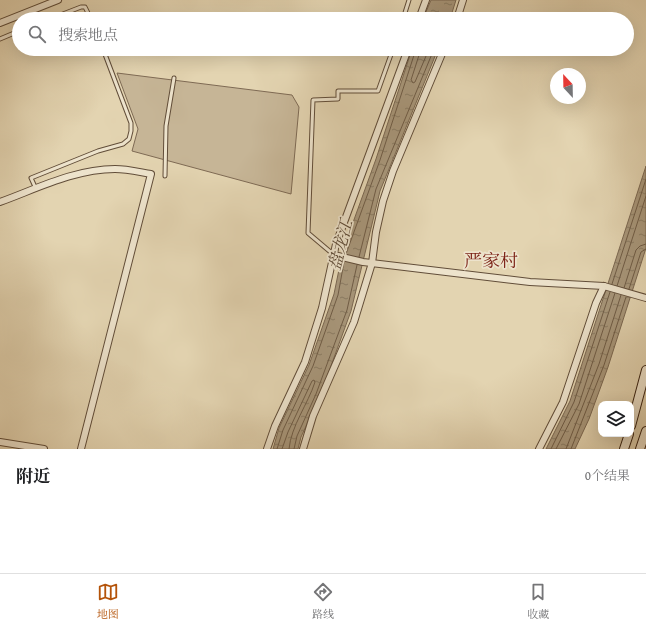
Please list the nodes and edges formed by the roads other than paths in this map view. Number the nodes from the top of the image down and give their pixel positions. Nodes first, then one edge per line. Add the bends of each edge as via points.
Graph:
1 (58, 0) edge
2 (409, 0) edge
3 (426, 0) edge
4 (463, 0) edge
5 (28, 12) edge
6 (68, 12) edge
7 (88, 12) edge
8 (405, 12) edge
9 (422, 12) edge
10 (459, 12) edge
11 (12, 18) edge
12 (0, 23) edge
13 (12, 34) edge
14 (0, 39) edge
15 (106, 56) edge
16 (390, 56) edge
17 (405, 56) edge
18 (441, 56) edge
19 (174, 78) dead end
20 (165, 176) dead end
21 (36, 189) junction
22 (0, 202) edge
23 (334, 255) junction
24 (372, 263) junction
25 (604, 286) junction
26 (646, 298) edge
27 (646, 370) edge
28 (634, 415) edge
29 (646, 431) edge
30 (628, 437) edge
31 (0, 442) edge
32 (44, 449) edge
33 (82, 449) edge
34 (267, 449) edge
35 (303, 449) edge
36 (539, 449) edge
37 (624, 449) edge
38 (640, 449) edge

1 - 5 street
2 - 8 lane
3 - 9 street
4 - 10 street
6 - 7 lane via 85,7
11 - 12 street
13 - 14 lane
15 - 21 lane via 128,115 131,131 129,138 123,144 98,151 31,178
16 - 23 lane via 378,91 338,91 338,99 313,100 308,233
17 - 23 street
18 - 24 street via 393,171 383,201
19 - 20 lane via 166,126
21 - 22 street
21 - 33 street via 98,171 127,170 151,174
23 - 24 street
23 - 34 street via 322,308 305,362
24 - 25 street via 530,282
24 - 35 street via 354,322 313,416
25 - 26 street
25 - 36 street via 563,402
27 - 28 main road
29 - 38 main road
30 - 37 main road
31 - 32 street

